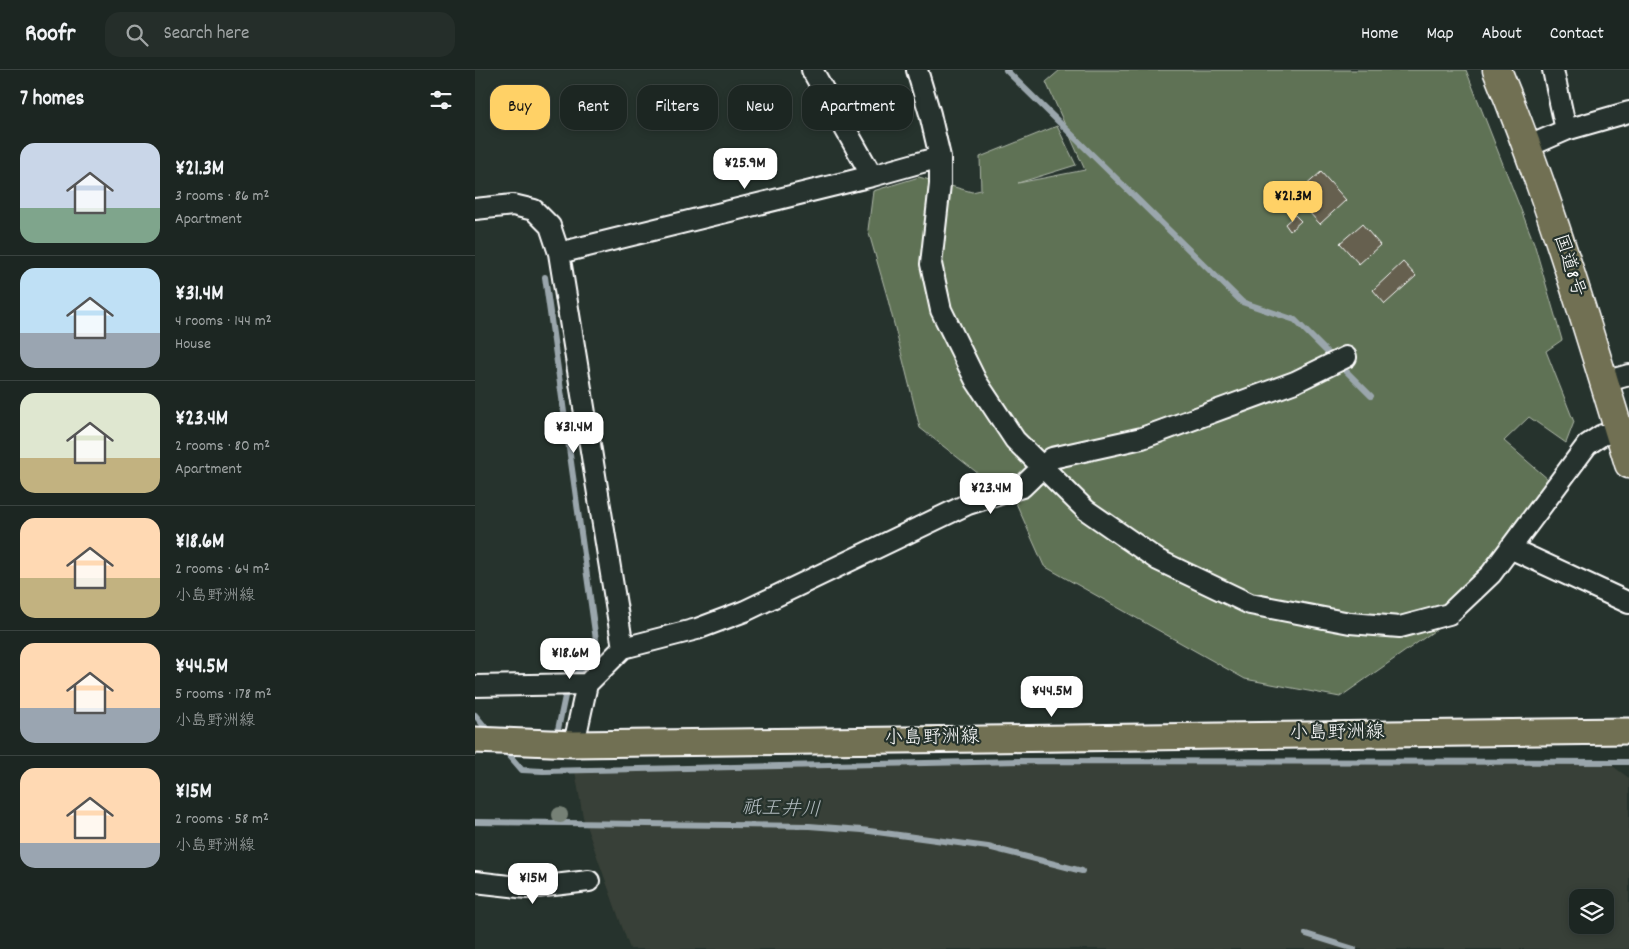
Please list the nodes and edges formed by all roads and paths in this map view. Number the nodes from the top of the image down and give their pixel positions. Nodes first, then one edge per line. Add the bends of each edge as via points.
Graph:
1 (812, 70) edge
2 (917, 70) edge
3 (1497, 70) edge
4 (1553, 70) edge
5 (1629, 112) edge
6 (1566, 130) junction
7 (1527, 148) junction
8 (940, 157) junction
9 (872, 176) junction
10 (475, 209) edge
11 (559, 254) junction
12 (1346, 357) dead end
13 (1616, 378) edge
14 (1619, 432) junction
15 (1629, 464) edge
16 (1043, 467) junction
17 (1511, 548) junction
18 (1629, 603) edge
19 (623, 648) junction
20 (587, 684) junction
21 (475, 686) edge
22 (1629, 731) edge
23 (475, 740) edge
24 (573, 744) junction
25 (589, 881) dead end
26 (475, 882) edge

1 - 9 street
2 - 8 street
3 - 7 highway, 国道8号
4 - 6 street
5 - 6 street
6 - 7 street
7 - 13 highway, 国道8号
8 - 9 street
8 - 16 street via 931,264 941,310 975,381 1015,440
9 - 11 street
10 - 11 street via 513,204 534,210 550,226
11 - 19 street
12 - 16 street via 1295,382 1205,416 1142,438 1052,458
13 - 14 highway, 国道8号
14 - 15 highway, 国道8号
14 - 17 street via 1602,435 1587,445
16 - 17 street via 1086,510 1158,560 1250,604 1350,623 1401,627 1449,614 1491,574
16 - 19 street via 1022,487 968,504 745,611 697,629
17 - 18 street
19 - 20 street
20 - 21 street
20 - 24 street
22 - 24 main road, 小島野洲線
23 - 24 main road, 小島野洲線
25 - 26 street via 527,888

